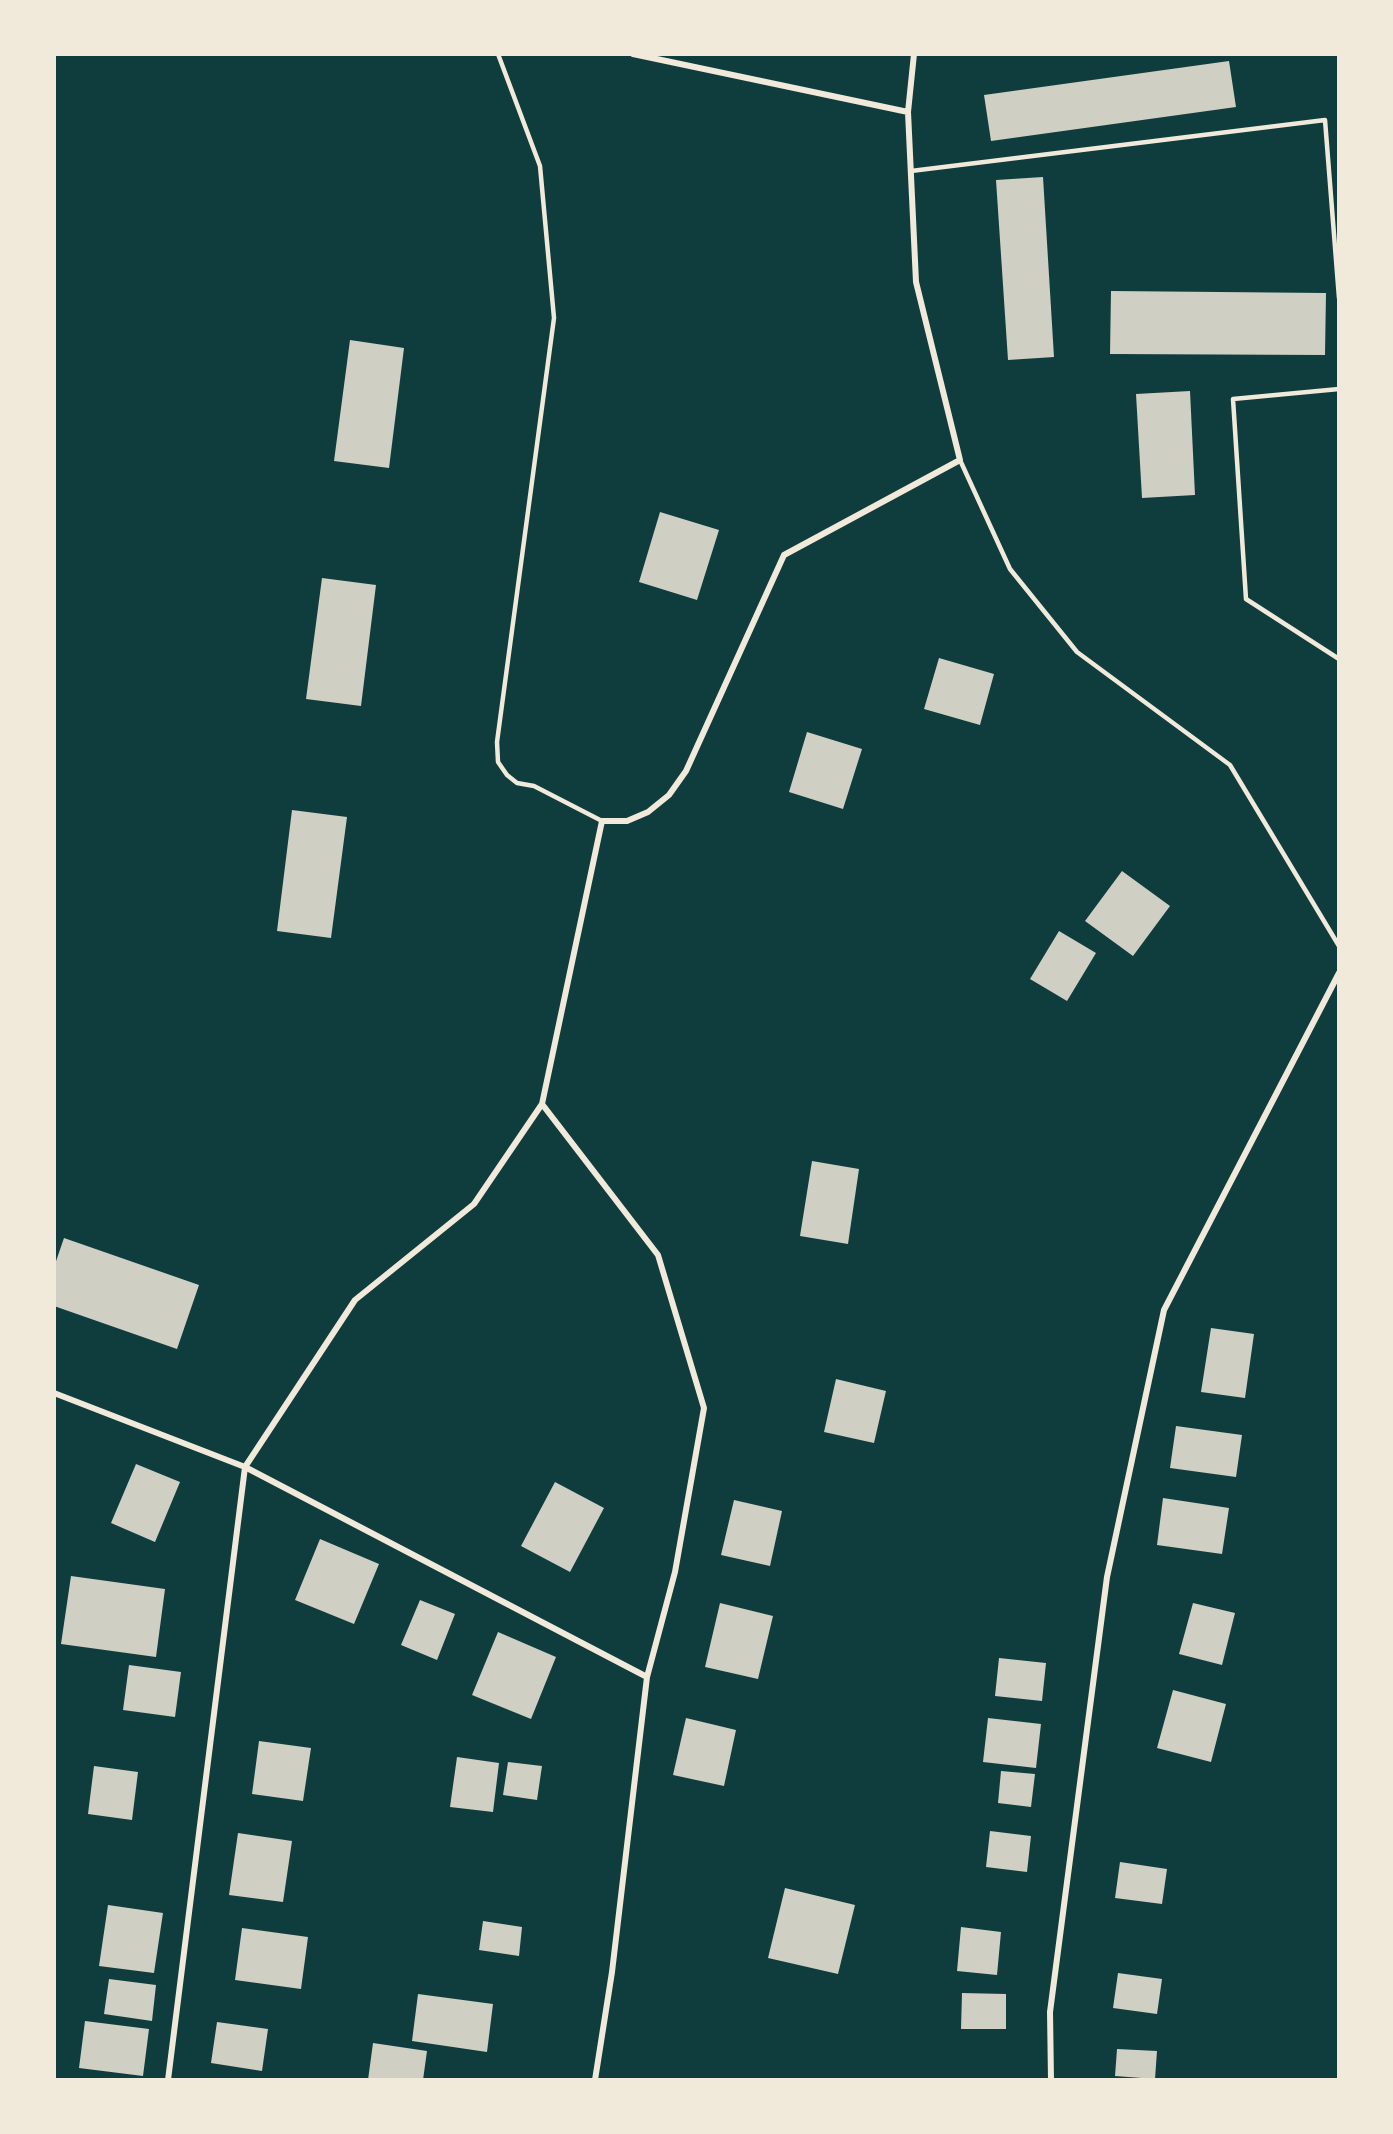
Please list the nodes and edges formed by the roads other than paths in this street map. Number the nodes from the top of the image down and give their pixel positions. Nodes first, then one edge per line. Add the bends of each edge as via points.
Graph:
1 (498, 54) edge
2 (633, 54) edge
3 (914, 54) edge
4 (908, 112) junction
5 (910, 171) junction
6 (1339, 298) edge
7 (1339, 389) edge
8 (960, 460) junction
9 (1339, 658) edge
10 (602, 821) junction
11 (1339, 946) edge
12 (1339, 973) edge
13 (542, 1104) junction
14 (54, 1393) edge
15 (245, 1467) junction
16 (647, 1677) junction
17 (168, 2080) edge
18 (595, 2080) edge
19 (1051, 2080) edge

1 - 10 lane via 540,166 555,318 497,742 498,762 518,783 534,786
2 - 4 street
3 - 4 street
4 - 5 street
5 - 6 lane via 1325,120
5 - 8 street via 916,282
7 - 9 lane via 1233,399 1246,599
8 - 10 street via 784,555 686,771 669,795 648,812 627,821
8 - 11 lane via 1010,569 1077,652 1230,765
10 - 13 street
12 - 19 street via 1164,1310 1107,1577 1050,2012
13 - 15 street via 474,1204 355,1300
13 - 16 street via 658,1256 704,1408 675,1572
14 - 15 street
15 - 16 street
15 - 17 street
16 - 18 street via 612,1972

